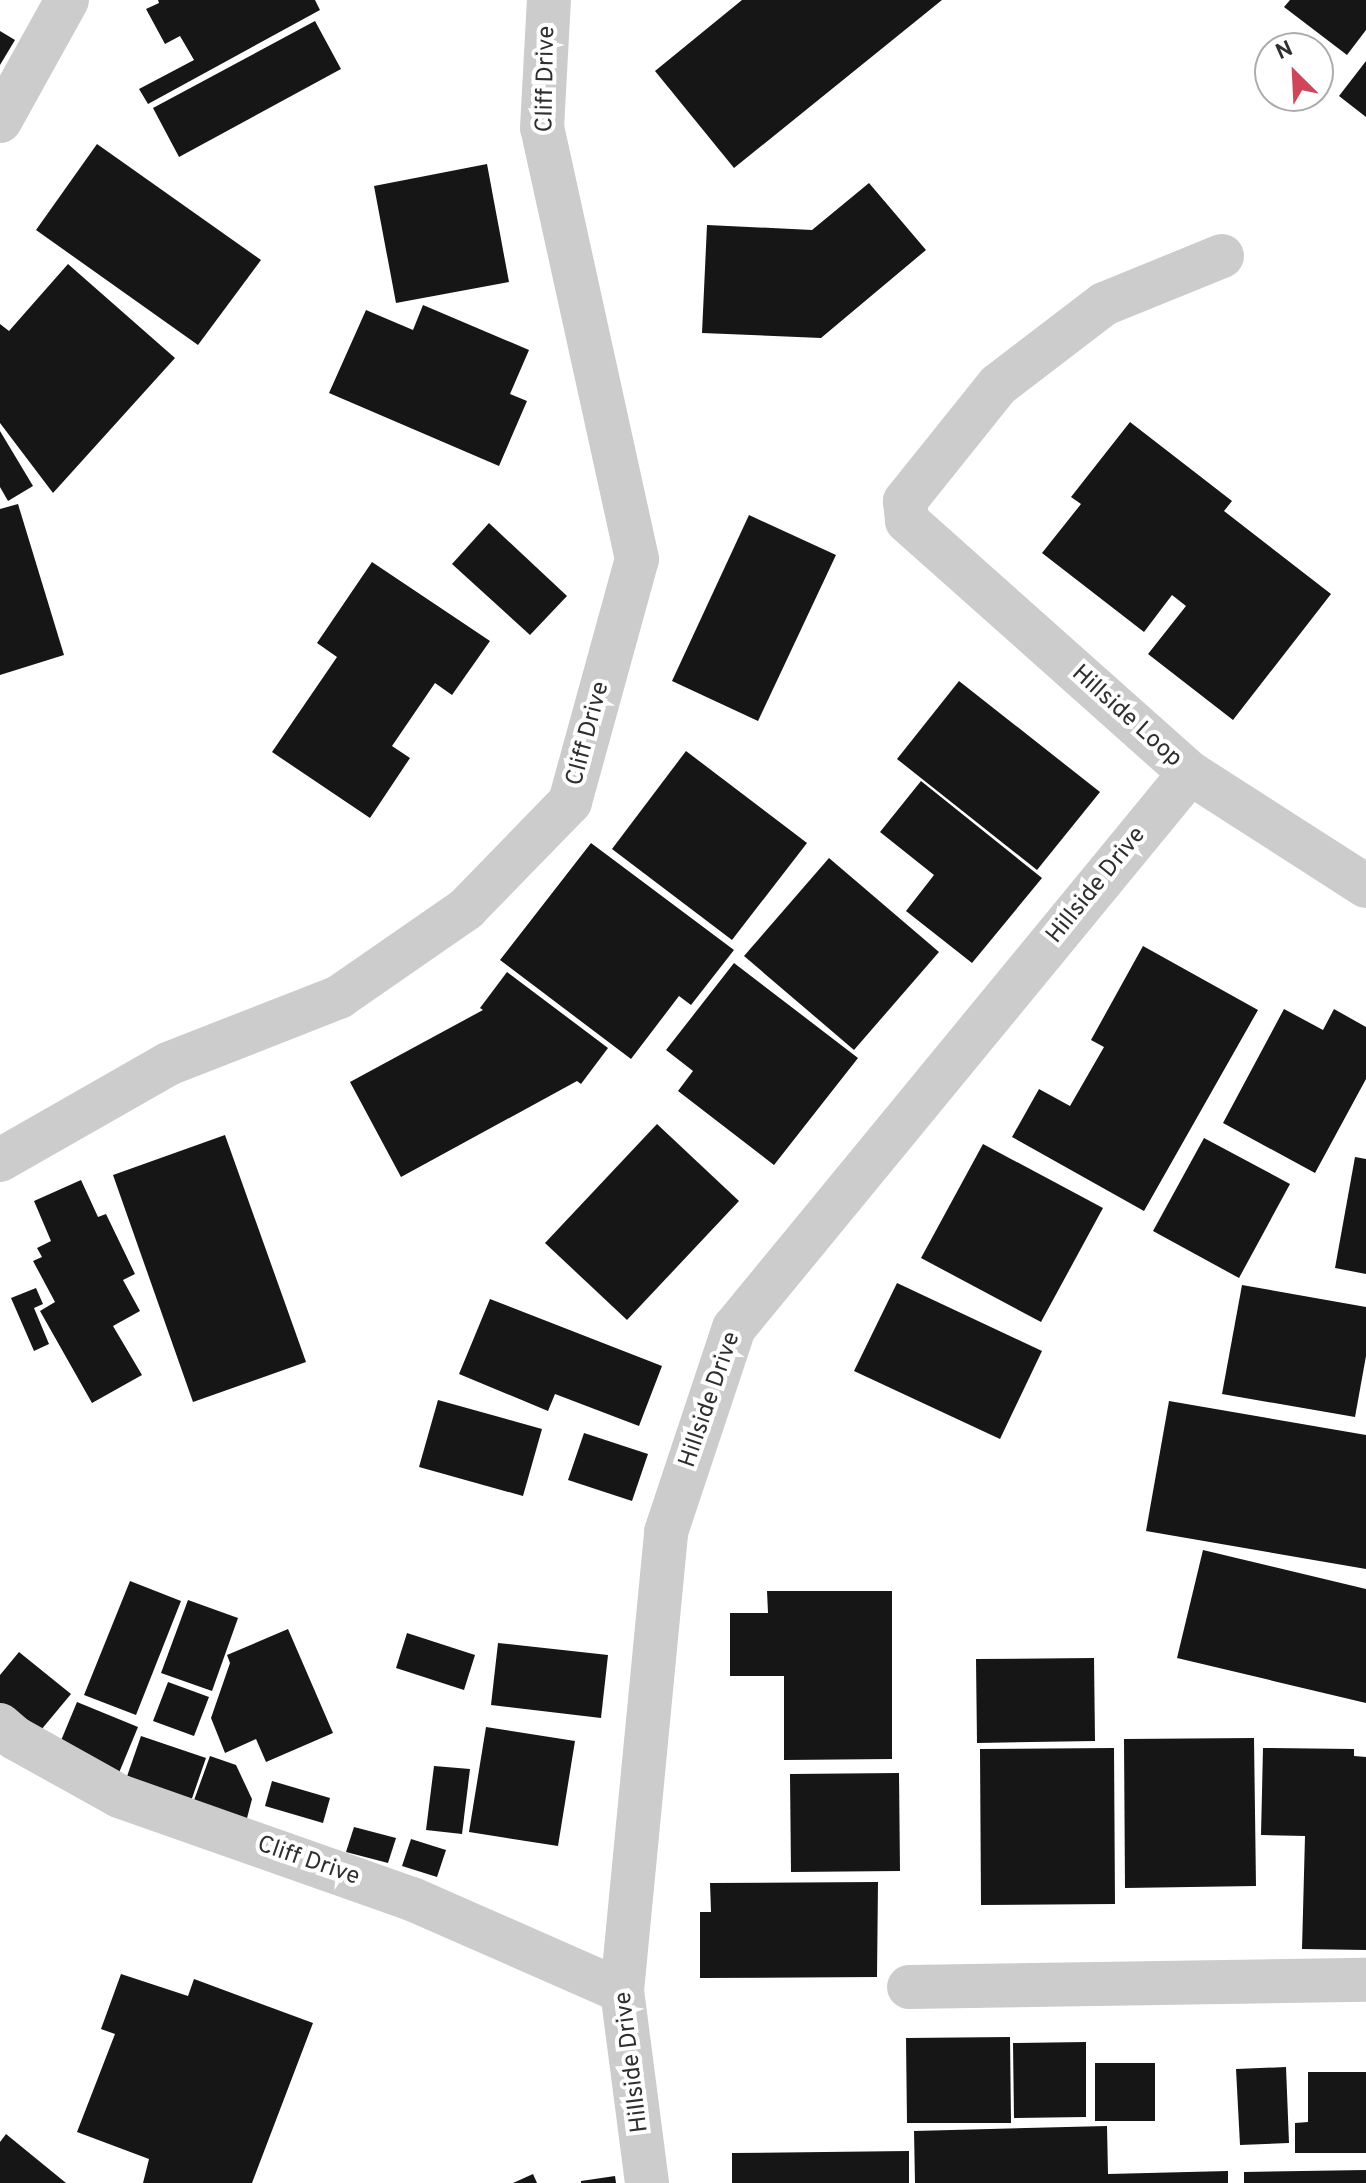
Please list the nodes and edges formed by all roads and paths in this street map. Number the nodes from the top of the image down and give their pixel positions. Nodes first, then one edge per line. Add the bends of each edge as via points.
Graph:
1 (67, 0) edge
2 (549, 0) edge
3 (0, 121) edge
4 (1222, 256) dead end
5 (1190, 773) junction
6 (1366, 886) edge
7 (0, 1160) edge
8 (0, 1725) edge
9 (1366, 1980) edge
10 (909, 1987) dead end
11 (622, 1991) junction
12 (647, 2183) edge

1 - 3 street
2 - 7 street, Cliff Drive via 542,128 637,559 570,802 466,909 339,997 168,1064
4 - 5 street, Hillside Loop via 1104,304 998,385 905,501 907,521
5 - 6 street, Hillside Loop
5 - 11 street, Hillside Drive via 734,1328 666,1532
8 - 11 street, Cliff Drive via 119,1796 412,1899
9 - 10 street
11 - 12 street, Hillside Drive

